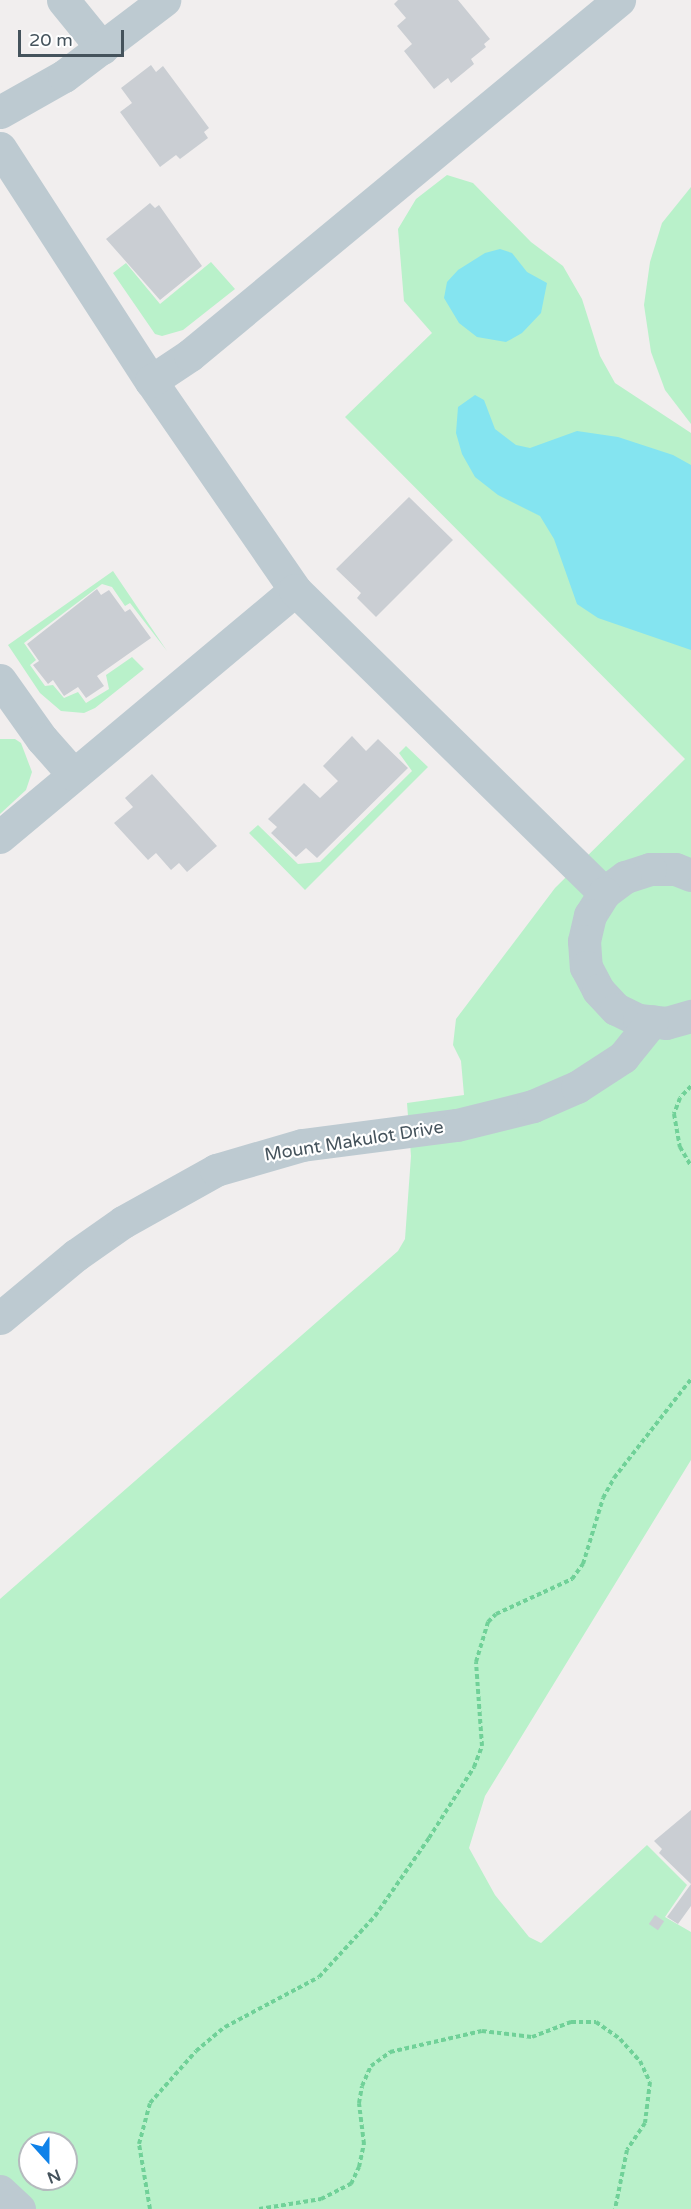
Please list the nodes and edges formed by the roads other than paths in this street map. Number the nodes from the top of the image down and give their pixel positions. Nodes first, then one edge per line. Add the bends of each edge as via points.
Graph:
1 (63, 0) edge
2 (619, 0) edge
3 (152, 4) edge
4 (102, 48) junction
5 (0, 112) edge
6 (0, 148) edge
7 (151, 381) junction
8 (295, 590) junction
9 (4, 697) edge
10 (73, 774) junction
11 (0, 837) edge
12 (691, 875) edge
13 (604, 893) junction
14 (691, 1016) edge
15 (652, 1021) junction
16 (0, 1318) edge
17 (0, 2191) edge
18 (19, 2209) edge

1 - 4 street
2 - 7 street via 190,355
3 - 4 street
4 - 5 street via 48,86
6 - 7 street
7 - 8 street
8 - 10 street
8 - 13 street
9 - 10 street
10 - 11 street
12 - 13 street via 675,869 650,869 625,877
13 - 15 street via 590,915 584,940 586,966 598,990 616,1008
14 - 15 street via 666,1023
15 - 16 street, Mount Makulot Drive via 623,1057 577,1087 533,1106 457,1125 302,1145 216,1170 113,1229
17 - 18 street

